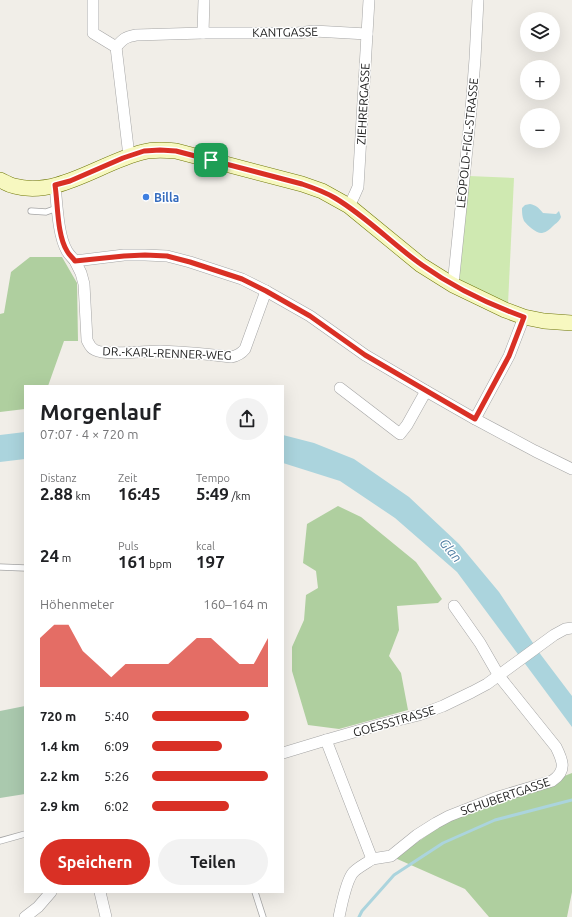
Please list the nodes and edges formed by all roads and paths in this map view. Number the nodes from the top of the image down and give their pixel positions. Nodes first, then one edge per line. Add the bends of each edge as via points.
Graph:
1 (93, 0) edge
2 (204, 0) edge
3 (369, 0) edge
4 (478, 0) edge
5 (203, 33) junction
6 (367, 34) junction
7 (116, 47) junction
8 (129, 156) junction
9 (0, 180) edge
10 (55, 185) junction
11 (348, 206) junction
12 (58, 208) junction
13 (32, 211) dead end
14 (75, 261) junction
15 (453, 285) junction
16 (266, 291) junction
17 (524, 317) junction
18 (572, 323) edge
19 (340, 388) dead end
20 (426, 391) junction
21 (475, 419) junction
22 (572, 468) edge
23 (0, 567) edge
24 (24, 568) edge
25 (454, 606) dead end
26 (572, 628) edge
27 (499, 676) junction
28 (326, 740) junction
29 (284, 753) edge
30 (24, 834) edge
31 (0, 841) edge
32 (372, 859) junction
33 (50, 893) edge
34 (100, 893) edge
35 (255, 893) edge
36 (25, 917) edge
37 (106, 917) edge
38 (263, 917) edge
39 (339, 917) edge

1 - 7 street via 93,33
2 - 5 street
3 - 6 street, ZIEHRERGASSE
4 - 15 street, LEOPOLD-FIGL-STRASSE via 471,110
5 - 6 street, KANTGASSE via 314,31
5 - 7 street, KANTGASSE via 136,34 127,36
6 - 11 street, ZIEHRERGASSE via 358,187
7 - 8 street
8 - 10 main road
8 - 11 main road via 144,151 176,151 302,184 322,191
9 - 10 main road via 25,188
10 - 12 street, DR.-KARL-RENNER-WEG
11 - 15 main road via 421,265
12 - 13 lane via 46,212
12 - 14 street, DR.-KARL-RENNER-WEG via 61,234 68,252
14 - 16 street via 124,256 167,256 242,279
14 - 16 street, DR.-KARL-RENNER-WEG via 84,284 87,340 95,350 108,353 165,352 237,356 245,349
15 - 17 main road
16 - 20 street via 310,316 365,355
17 - 18 main road
17 - 21 street via 509,356
19 - 20 street via 400,434
20 - 21 street
21 - 22 street
23 - 24 lane
25 - 27 street
26 - 27 street, GOESSSTRASSE via 554,635
27 - 28 street, GOESSSTRASSE via 433,711
27 - 32 street, SCHUBERTGASSE via 556,747 562,758 559,776 449,816 417,835 391,856
28 - 29 street, GOESSSTRASSE
28 - 32 street
30 - 31 lane
32 - 39 street via 352,874
33 - 36 street
34 - 37 street
35 - 38 lane

